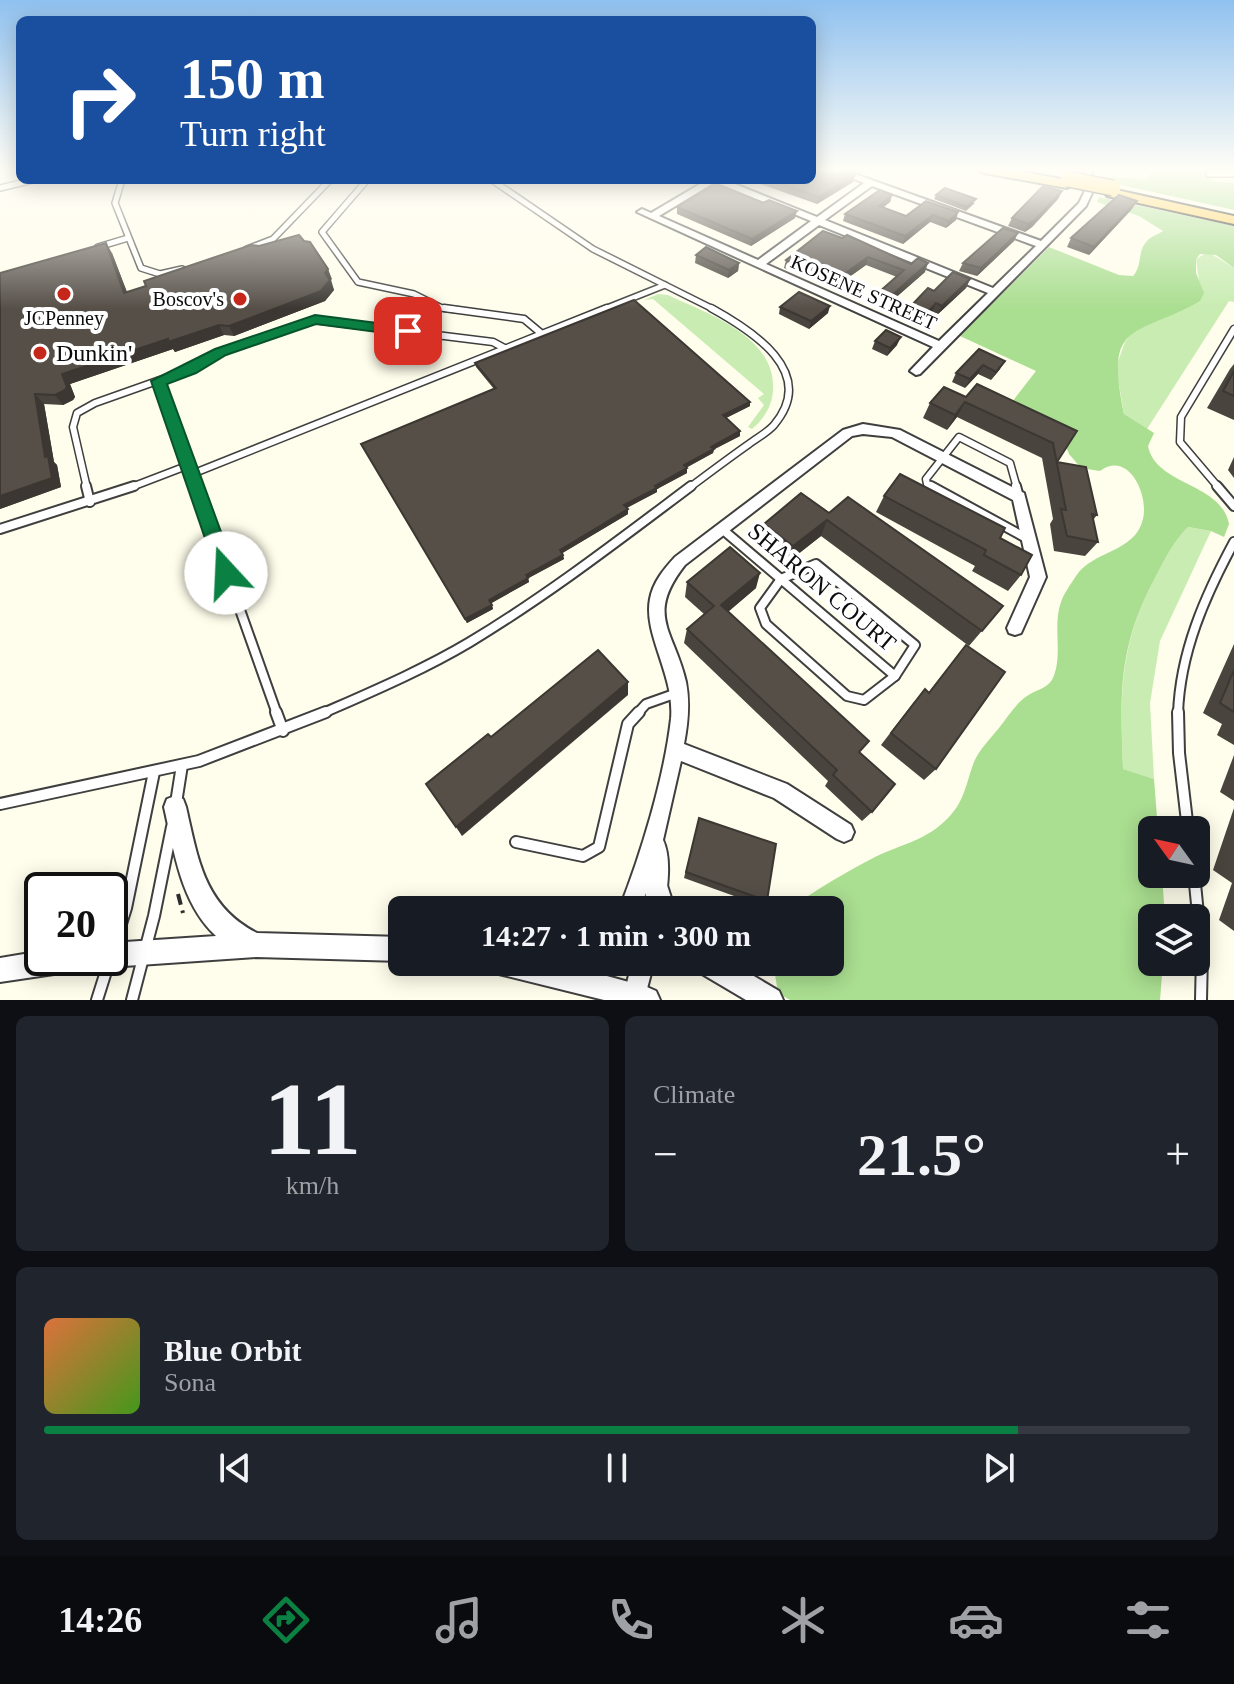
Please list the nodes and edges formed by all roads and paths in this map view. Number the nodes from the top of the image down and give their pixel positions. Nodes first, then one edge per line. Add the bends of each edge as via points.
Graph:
1 (120, 216) edge
2 (295, 216) edge
3 (336, 216) edge
4 (550, 216) edge
5 (651, 216) edge
6 (805, 216) edge
7 (825, 216) edge
8 (961, 216) edge
9 (1071, 216) edge
10 (818, 221) junction
11 (128, 238) junction
12 (1043, 245) junction
13 (91, 249) edge
14 (234, 253) edge
15 (759, 264) junction
16 (192, 265) edge
17 (665, 285) junction
18 (995, 292) junction
19 (1234, 329) edge
20 (542, 334) junction
21 (941, 346) junction
22 (506, 349) junction
23 (916, 371) dead end
24 (158, 381) junction
25 (942, 456) junction
26 (191, 469) junction
27 (1019, 497) junction
28 (90, 502) junction
29 (1234, 506) edge
30 (0, 529) edge
31 (722, 529) junction
32 (1029, 539) junction
33 (1234, 542) edge
34 (781, 579) junction
35 (1015, 628) dead end
36 (895, 676) junction
37 (679, 692) junction
38 (283, 731) junction
39 (674, 749) junction
40 (182, 765) junction
41 (154, 772) junction
42 (0, 804) edge
43 (175, 807) junction
44 (1187, 816) edge
45 (844, 832) dead end
46 (655, 838) junction
47 (516, 842) dead end
48 (1195, 888) edge
49 (178, 894) dead end
50 (634, 896) edge
51 (658, 896) edge
52 (128, 898) edge
53 (183, 913) dead end
54 (256, 945) junction
55 (388, 949) edge
56 (145, 951) junction
57 (128, 952) edge
58 (24, 966) edge
59 (0, 970) edge
60 (104, 976) edge
61 (563, 976) edge
62 (575, 976) edge
63 (641, 976) edge
64 (730, 976) edge
65 (572, 978) junction
66 (639, 999) edge
67 (97, 1000) edge
68 (132, 1000) edge
69 (770, 1000) edge
70 (1201, 1000) edge

1 - 11 lane
2 - 14 lane via 271,240
3 - 20 lane via 322,232 358,282 414,294 442,308 524,319
4 - 17 lane via 591,247
5 - 15 street, KOSENE STREET
6 - 10 street
7 - 10 street
8 - 12 street
9 - 12 street
10 - 15 street
10 - 18 street
11 - 13 lane
11 - 16 lane via 144,271 163,274
12 - 18 street
15 - 21 street, KOSENE STREET
17 - 20 lane
17 - 38 lane via 749,328 773,351 787,392 774,425 495,627 394,682
18 - 21 street
19 - 29 lane via 1181,417 1180,442
20 - 22 lane
21 - 23 street
22 - 24 lane via 493,342 315,320 220,352
22 - 26 lane
24 - 26 lane
24 - 28 lane via 90,405 75,417
25 - 27 street
25 - 27 lane via 959,437 1010,463
25 - 31 street via 895,433 848,433
25 - 32 lane via 927,484
26 - 28 lane
26 - 38 lane
27 - 32 street
28 - 30 lane
31 - 34 lane, SHARON COURT
31 - 37 street via 680,561 658,592 659,635 677,674
32 - 35 street via 1038,577
33 - 44 lane via 1187,647 1181,678 1178,732
34 - 36 lane, SHARON COURT
34 - 36 lane via 816,564 915,645
34 - 36 lane via 760,608 766,624 847,696 864,700
37 - 39 street
37 - 47 lane via 646,704 628,724 594,852 583,856
38 - 40 lane
39 - 45 street via 780,791
39 - 46 street
40 - 41 lane
40 - 43 lane
41 - 42 lane
41 - 52 lane
43 - 54 street via 203,903 226,929
43 - 56 lane
46 - 50 street
46 - 51 street
48 - 70 lane
49 - 53 path
54 - 55 street
54 - 56 street
56 - 57 street
56 - 68 lane
58 - 59 street
60 - 67 lane
61 - 65 street
62 - 65 street
63 - 66 street
64 - 69 street
65 - 66 street

